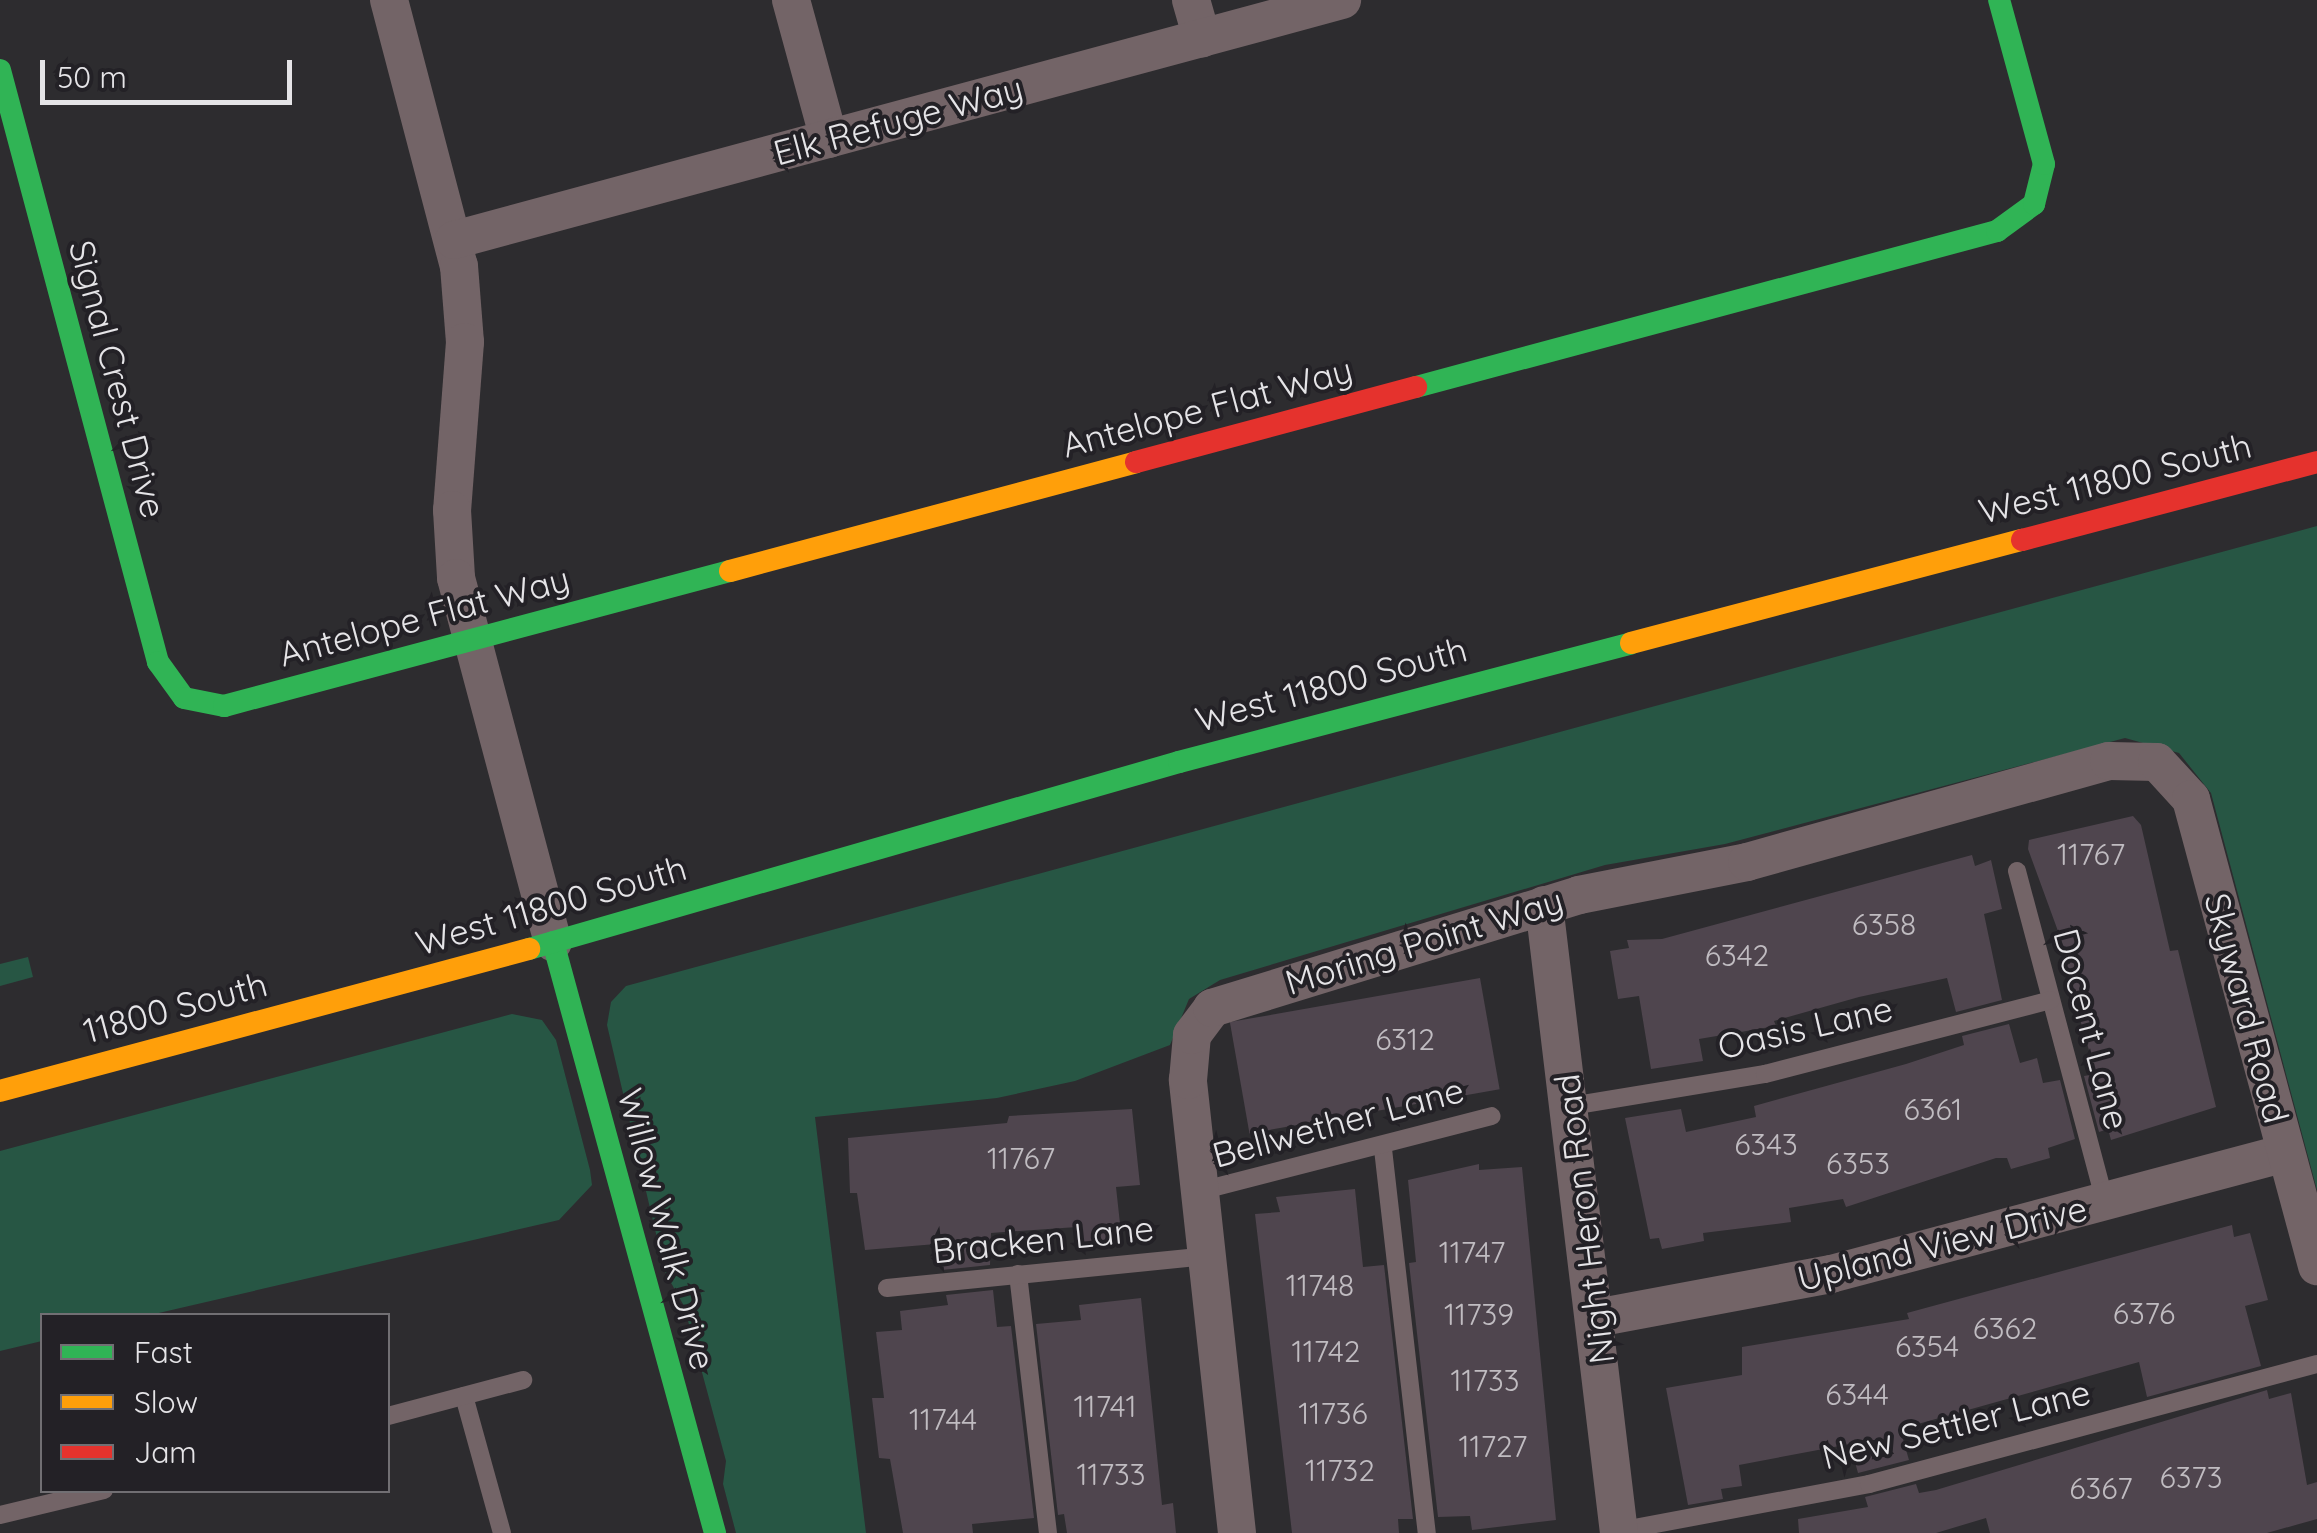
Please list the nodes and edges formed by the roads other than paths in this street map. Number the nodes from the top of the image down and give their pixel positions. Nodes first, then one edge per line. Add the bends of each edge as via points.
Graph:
1 (389, 0) edge
2 (791, 0) edge
3 (1191, 0) edge
4 (1342, 0) edge
5 (1999, 0) edge
6 (1202, 38) junction
7 (0, 70) edge
8 (829, 138) junction
9 (454, 240) junction
10 (2317, 462) edge
11 (470, 640) junction
12 (184, 698) joint
13 (2157, 762) joint
14 (2017, 872) dead end
15 (1544, 906) junction
16 (553, 942) junction
17 (368, 992) joint
18 (2051, 1000) junction
19 (0, 1091) edge
20 (1572, 1106) junction
21 (1492, 1116) dead end
22 (1383, 1149) junction
23 (2285, 1154) junction
24 (1200, 1192) junction
25 (2105, 1202) junction
26 (1206, 1256) junction
27 (2317, 1266) edge
28 (1018, 1274) junction
29 (888, 1288) dead end
30 (1596, 1318) junction
31 (2317, 1364) edge
32 (523, 1380) dead end
33 (464, 1396) junction
34 (390, 1415) edge
35 (92, 1493) edge
36 (0, 1515) edge
37 (1615, 1532) edge
38 (502, 1533) edge
39 (715, 1533) edge
40 (1048, 1533) edge
41 (1237, 1533) edge
42 (1427, 1533) edge

1 - 9 street
2 - 8 street
3 - 6 street
4 - 6 street, Elk Refuge Way
5 - 11 street, Antelope Flat Way via 2044,164 2034,204 1997,231
6 - 8 street, Elk Refuge Way
7 - 12 street, Signal Crest Drive via 158,662
8 - 9 street, Elk Refuge Way
9 - 11 street via 465,342 452,546
10 - 16 street, West 11800 South via 1179,762
11 - 12 street, Antelope Flat Way via 224,706
11 - 16 street
13 - 15 street, Moring Point Way via 2109,761 1747,862
13 - 23 street, Skyward Road via 2191,800
14 - 18 lane, Docent Lane
15 - 20 street, Night Heron Road
15 - 24 street, Moring Point Way via 1212,1008 1197,1023 1190,1048
16 - 17 street, West 11800 South
16 - 39 street, Willow Walk Drive
17 - 19 street, 11800 South
18 - 20 lane, Oasis Lane via 1765,1074
18 - 25 lane, Docent Lane
20 - 30 street, Night Heron Road
21 - 22 lane, Bellwether Lane
22 - 24 lane, Bellwether Lane
22 - 42 lane
23 - 25 street, Upland View Drive
23 - 27 street, Skyward Road
24 - 26 street, Moring Point Way
25 - 30 street, Upland View Drive via 1830,1274
26 - 28 lane, Bracken Lane
26 - 41 street, Moring Point Way
28 - 29 lane, Bracken Lane
28 - 40 lane
30 - 37 street, Night Heron Road
31 - 37 lane, New Settler Lane via 1869,1484
32 - 33 lane
33 - 34 lane
33 - 38 lane
35 - 36 lane

